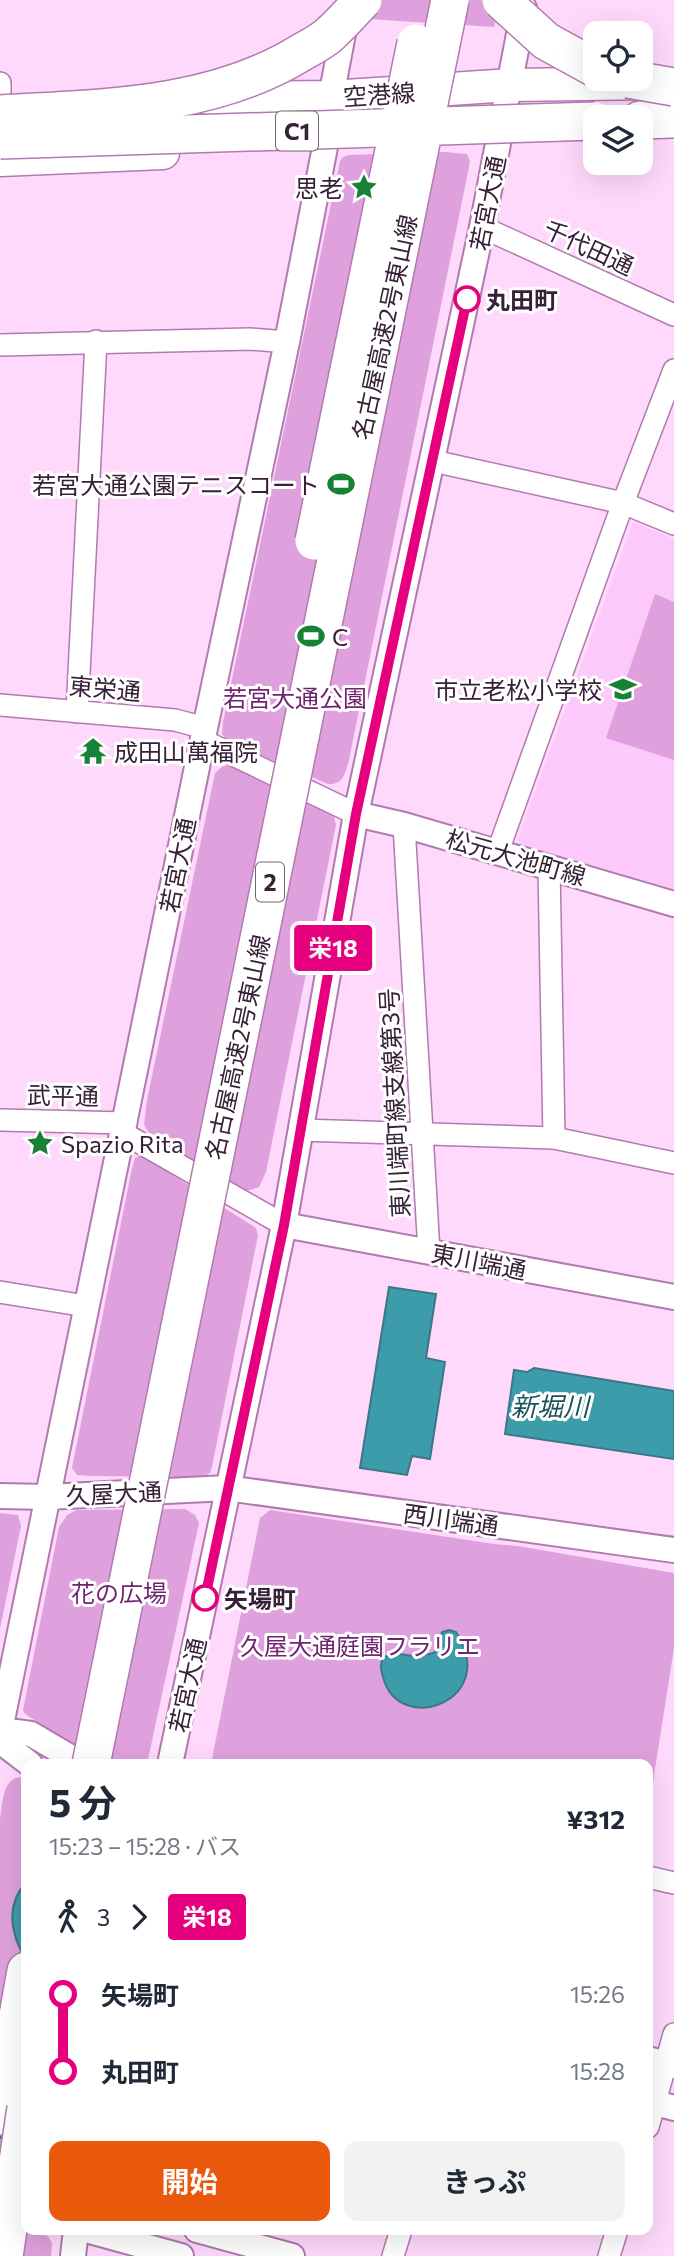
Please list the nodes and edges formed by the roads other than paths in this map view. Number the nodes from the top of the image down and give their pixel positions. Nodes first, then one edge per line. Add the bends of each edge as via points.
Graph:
1 (350, 0) edge
2 (363, 0) edge
3 (425, 0) edge
4 (450, 0) edge
5 (501, 0) edge
6 (526, 0) edge
7 (583, 62) edge
8 (653, 82) edge
9 (0, 83) edge
10 (511, 85) junction
11 (674, 85) edge
12 (331, 97) junction
13 (0, 103) edge
14 (0, 113) edge
15 (674, 119) edge
16 (653, 120) edge
17 (583, 121) edge
18 (674, 135) edge
19 (653, 136) edge
20 (583, 138) edge
21 (0, 140) edge
22 (499, 142) junction
23 (325, 147) junction
24 (0, 159) edge
25 (482, 227) junction
26 (674, 315) edge
27 (96, 341) junction
28 (287, 342) junction
29 (0, 345) edge
30 (674, 370) edge
31 (433, 461) junction
32 (623, 503) junction
33 (674, 524) edge
34 (0, 705) edge
35 (77, 712) junction
36 (204, 734) junction
37 (356, 814) junction
38 (404, 825) junction
39 (498, 851) junction
40 (548, 866) junction
41 (674, 904) edge
42 (0, 1120) edge
43 (124, 1128) junction
44 (301, 1130) junction
45 (422, 1134) junction
46 (554, 1138) junction
47 (674, 1163) edge
48 (284, 1225) junction
49 (429, 1252) junction
50 (0, 1292) edge
51 (674, 1297) edge
52 (86, 1306) junction
53 (227, 1488) junction
54 (0, 1496) edge
55 (47, 1496) junction
56 (674, 1550) edge
57 (0, 1730) edge
58 (0, 1740) edge
59 (24, 1759) edge
60 (70, 1759) edge
61 (74, 1759) edge
62 (92, 1759) edge
63 (171, 1759) edge
64 (653, 1878) edge
65 (674, 1883) edge
66 (21, 1998) edge
67 (666, 2053) edge
68 (656, 2110) edge
69 (0, 2116) edge
70 (21, 2142) edge
71 (0, 2176) edge
72 (21, 2182) edge
73 (0, 2206) edge
74 (21, 2212) edge
75 (75, 2235) edge
76 (104, 2235) edge
77 (215, 2235) edge
78 (399, 2235) edge
79 (615, 2235) edge
80 (4, 2256) edge
81 (73, 2256) edge
82 (181, 2256) edge
83 (292, 2256) edge
84 (393, 2256) edge
85 (609, 2256) edge

1 - 12 street, 若宮大通
2 - 14 highway, bridge via 327,37 273,69 207,92 141,105
3 - 60 highway, 名古屋高速2号東山線 / 2, bridge
4 - 62 highway, 名古屋高速2号東山線 / 2, bridge
5 - 7 highway, bridge via 545,41
6 - 10 street, 若宮大通
8 - 11 highway, bridge
9 - 13 street
10 - 11 main road, 空港線
10 - 12 main road, 空港線
10 - 22 street, 若宮大通
12 - 13 main road, 空港線
12 - 23 street, 若宮大通
13 - 14 street
15 - 16 highway
17 - 21 highway, C1, bridge
18 - 19 main road
20 - 22 main road, 空港線
22 - 23 main road, 空港線
22 - 25 street, 若宮大通
23 - 24 main road, 空港線
23 - 28 street, 若宮大通
25 - 26 street, 千代田通
25 - 31 street, 若宮大通
27 - 28 street
27 - 29 street
27 - 35 street
28 - 36 street, 若宮大通
30 - 32 street
31 - 32 street
31 - 37 street, 若宮大通
32 - 33 street
32 - 39 street
34 - 35 street, 東栄通
35 - 36 street, 東栄通 via 175,720
36 - 37 street, 東栄通
36 - 43 street, 若宮大通
37 - 38 street, 松元大池町線
37 - 44 street, 若宮大通
38 - 39 street, 松元大池町線
38 - 45 street, 東川端町線支線第3号
39 - 40 street, 松元大池町線
40 - 41 street, 松元大池町線
40 - 46 street
42 - 43 street, 武平通
43 - 48 street, 武平通
43 - 52 street, 若宮大通
44 - 45 street
44 - 48 street, 若宮大通
45 - 46 street
45 - 49 street, 東川端町線支線第3号
46 - 47 street
48 - 49 street, 東川端通
48 - 53 street, 若宮大通
49 - 51 street, 東川端通
50 - 52 street
52 - 55 street, 若宮大通
53 - 55 street, 久屋大通
53 - 56 street, 西川端通
53 - 63 street, 若宮大通
54 - 55 street, 久屋大通
55 - 57 street, 若宮大通
58 - 59 street
58 - 61 street via 16,1732 31,1734
64 - 65 street
66 - 69 highway
67 - 68 street
70 - 80 highway, bridge
71 - 72 street
73 - 74 street
75 - 81 street
76 - 82 street
77 - 83 street
78 - 84 street
79 - 85 street

